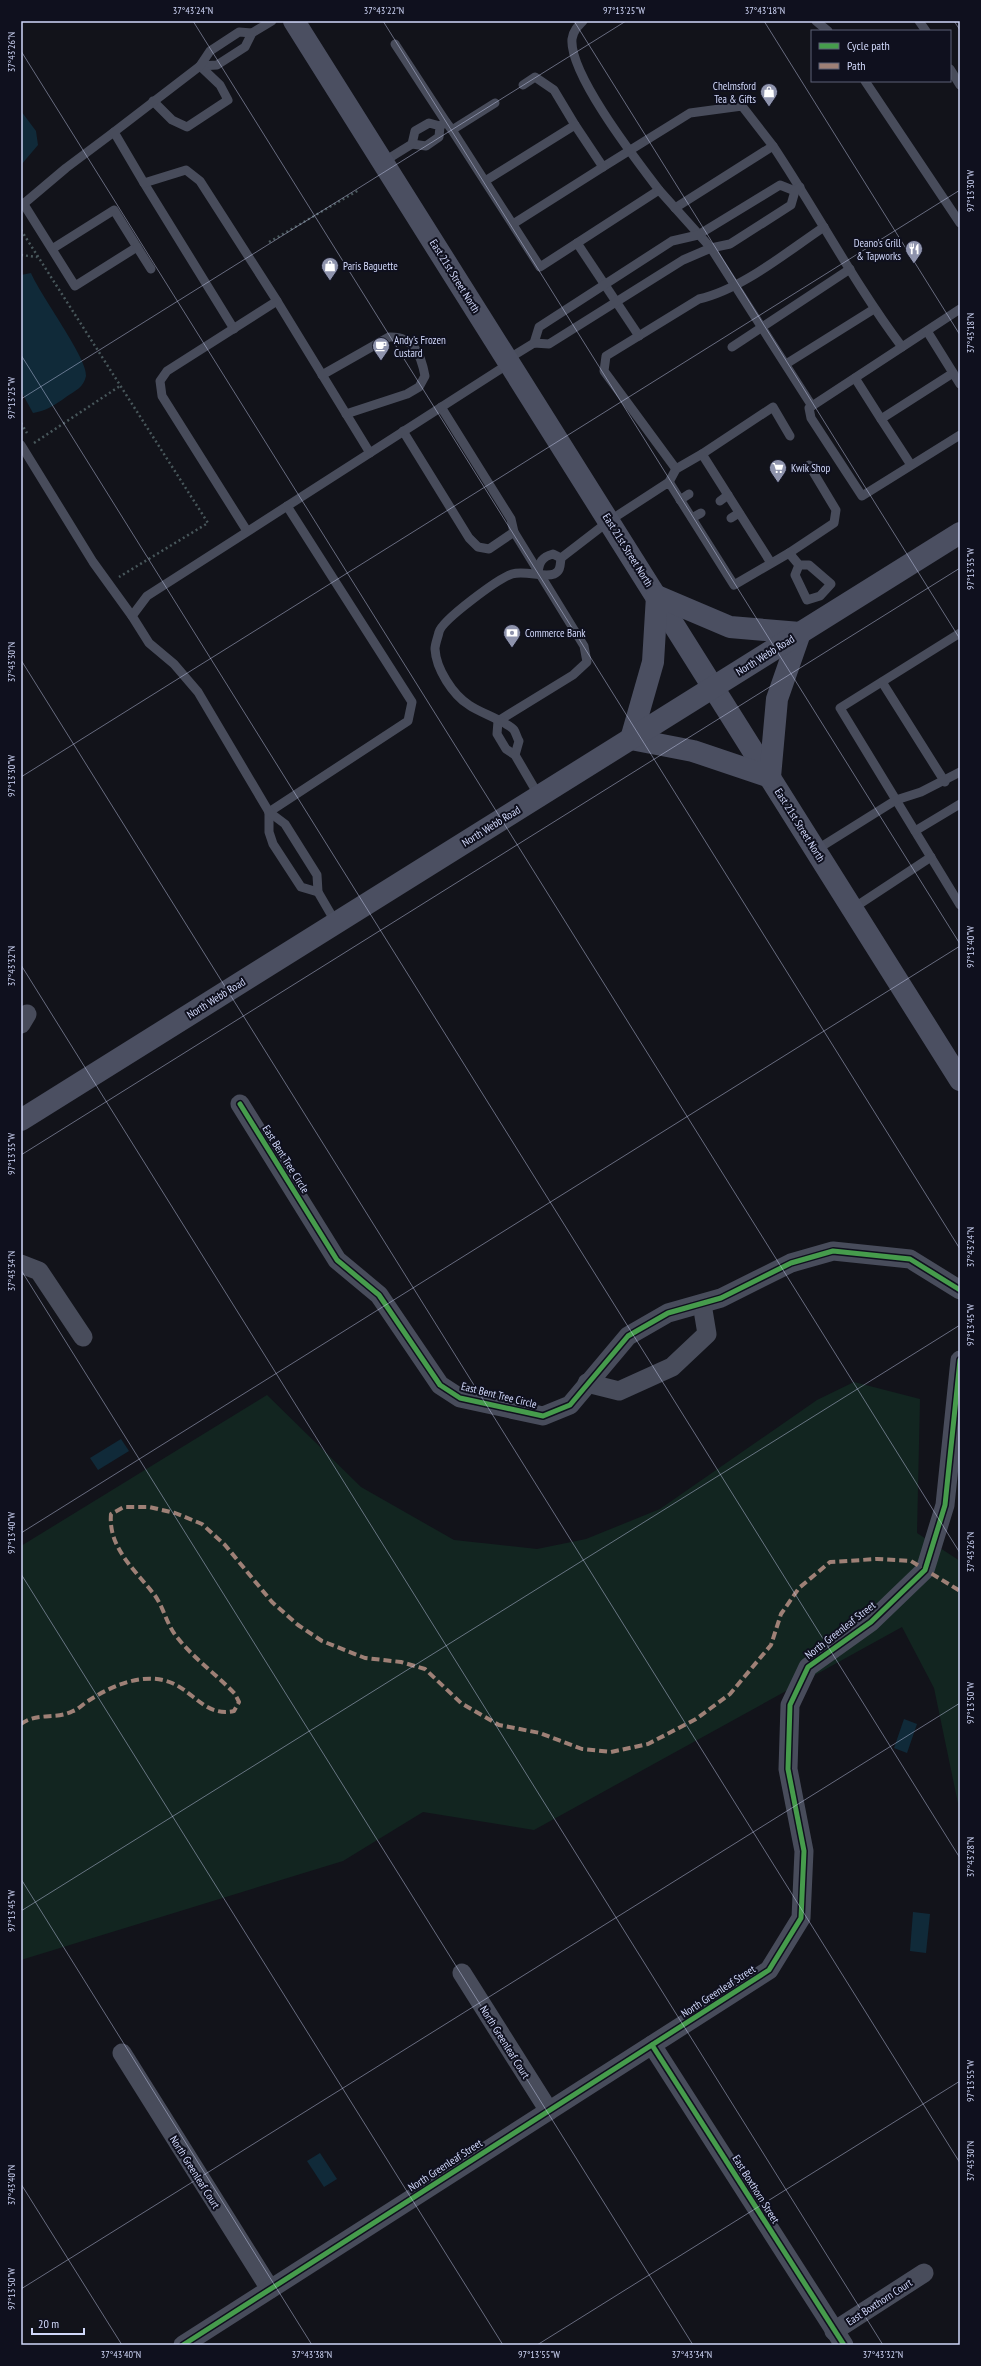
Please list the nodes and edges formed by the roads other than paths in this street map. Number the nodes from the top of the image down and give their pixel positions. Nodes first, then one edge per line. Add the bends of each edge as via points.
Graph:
1 (272, 21) edge
2 (294, 21) edge
3 (583, 21) edge
4 (816, 21) edge
5 (920, 21) edge
6 (827, 30) edge
7 (925, 30) edge
8 (252, 33) junction
9 (395, 44) dead end
10 (200, 66) junction
11 (951, 70) edge
12 (866, 82) edge
13 (960, 84) edge
14 (523, 85) dead end
15 (153, 101) junction
16 (495, 103) dead end
17 (443, 124) junction
18 (575, 125) junction
19 (452, 130) junction
20 (114, 132) junction
21 (412, 144) junction
22 (773, 146) junction
23 (629, 151) junction
24 (383, 162) junction
25 (603, 167) junction
26 (485, 181) junction
27 (144, 183) junction
28 (797, 189) junction
29 (659, 190) junction
30 (22, 205) edge
31 (675, 208) junction
32 (960, 223) edge
33 (513, 224) junction
34 (824, 228) junction
35 (698, 235) junction
36 (577, 243) junction
37 (137, 247) junction
38 (52, 248) junction
39 (711, 248) junction
40 (151, 269) dead end
41 (850, 269) junction
42 (605, 284) junction
43 (735, 286) junction
44 (277, 301) junction
45 (617, 302) junction
46 (874, 309) junction
47 (960, 310) edge
48 (762, 327) junction
49 (234, 329) junction
50 (927, 331) junction
51 (639, 336) junction
52 (534, 343) junction
53 (732, 347) dead end
54 (902, 347) junction
55 (509, 361) junction
56 (786, 364) junction
57 (953, 373) junction
58 (322, 375) junction
59 (855, 378) junction
60 (960, 384) edge
61 (812, 406) junction
62 (441, 407) junction
63 (346, 414) junction
64 (881, 419) junction
65 (403, 431) junction
66 (960, 435) edge
67 (790, 436) dead end
68 (21, 445) edge
69 (370, 453) junction
70 (702, 454) junction
71 (809, 465) dead end
72 (911, 465) junction
73 (676, 470) junction
74 (716, 477) junction
75 (669, 482) junction
76 (708, 482) dead end
77 (689, 494) dead end
78 (728, 495) junction
79 (680, 500) junction
80 (720, 500) dead end
81 (287, 506) junction
82 (701, 513) dead end
83 (739, 513) junction
84 (692, 518) junction
85 (730, 518) dead end
86 (609, 521) junction
87 (712, 530) dead end
88 (247, 531) junction
89 (514, 532) junction
90 (751, 532) junction
91 (960, 533) edge
92 (703, 535) junction
93 (743, 537) dead end
94 (724, 549) dead end
95 (789, 553) junction
96 (715, 555) junction
97 (561, 558) junction
98 (771, 563) junction
99 (799, 565) junction
100 (538, 573) junction
101 (657, 596) junction
102 (825, 605) junction
103 (132, 616) junction
104 (800, 633) junction
105 (960, 633) edge
106 (882, 682) junction
107 (714, 687) junction
108 (498, 721) junction
109 (631, 739) junction
110 (515, 755) junction
111 (960, 772) edge
112 (770, 777) junction
113 (945, 782) junction
114 (539, 796) junction
115 (896, 800) junction
116 (960, 804) edge
117 (269, 812) junction
118 (915, 832) junction
119 (816, 850) junction
120 (931, 857) junction
121 (318, 892) junction
122 (960, 905) edge
123 (852, 909) junction
124 (336, 923) junction
125 (960, 1080) edge
126 (240, 1104) dead end
127 (21, 1120) edge
128 (21, 1264) edge
129 (960, 1290) edge
130 (702, 1304) junction
131 (83, 1337) dead end
132 (960, 1360) edge
133 (587, 1383) junction
134 (955, 1450) edge
135 (462, 1973) dead end
136 (652, 2045) junction
137 (122, 2053) dead end
138 (549, 2111) junction
139 (924, 2273) dead end
140 (270, 2289) junction
141 (839, 2338) edge
142 (183, 2345) edge

1 - 8 lane
2 - 24 main road, East 21st Street North
3 - 23 lane via 572,39 576,62 613,129
4 - 6 lane
5 - 7 lane
8 - 10 lane via 239,32 210,51
8 - 10 lane via 245,48 217,65
9 - 17 lane
10 - 15 lane
10 - 15 lane via 220,85 228,100 187,127 172,120
11 - 13 lane
12 - 32 lane
14 - 18 lane via 535,77 554,90
15 - 20 lane
16 - 19 lane
17 - 19 lane
17 - 21 lane via 429,123 415,131
17 - 21 lane via 439,137 426,146
18 - 25 lane
18 - 26 lane
19 - 26 lane
20 - 27 lane
20 - 30 lane
21 - 24 lane
22 - 23 lane via 742,106 690,113
22 - 28 lane
22 - 31 lane
23 - 25 lane
23 - 29 lane
24 - 55 main road, East 21st Street North
25 - 33 lane
26 - 33 lane
27 - 44 lane via 186,170 200,181
27 - 49 lane
28 - 34 lane
28 - 35 lane via 780,185
28 - 39 lane via 791,205 730,244
29 - 31 lane
29 - 36 lane
30 - 38 lane
31 - 35 lane
33 - 36 lane via 540,267
34 - 41 lane
34 - 43 lane
35 - 39 lane
35 - 42 lane via 672,241
36 - 42 lane
37 - 38 lane via 114,210
37 - 38 lane via 75,286
37 - 40 lane
39 - 43 lane
39 - 45 lane via 683,260
41 - 46 lane
41 - 48 lane
42 - 45 lane
42 - 52 lane via 539,326
43 - 48 lane
43 - 51 lane via 714,296 699,299
44 - 49 lane
44 - 58 lane
45 - 51 lane
45 - 52 lane via 549,344
46 - 54 lane
46 - 56 lane
47 - 50 lane
48 - 53 lane
48 - 56 lane
49 - 88 lane via 168,371 160,381 162,396
50 - 54 lane
50 - 57 lane
51 - 73 lane via 606,356 604,371
52 - 55 lane
54 - 59 lane
55 - 62 lane
55 - 86 main road, East 21st Street North
56 - 61 lane
57 - 60 lane
57 - 64 lane
58 - 63 lane
58 - 63 lane via 389,337 398,337 409,342 418,351 425,376 419,387 407,394
59 - 61 lane
59 - 64 lane
61 - 72 lane via 809,408 811,418 862,496
62 - 65 lane
62 - 89 lane via 512,519
63 - 69 lane
64 - 72 lane
65 - 69 lane
65 - 89 lane via 469,538 478,547 489,549
66 - 72 lane
67 - 70 lane via 773,407
68 - 103 lane via 93,562
69 - 81 lane
70 - 73 lane
70 - 74 lane
71 - 95 lane via 836,510 834,523
73 - 75 lane
74 - 76 lane
74 - 78 lane
75 - 79 lane
75 - 86 lane
77 - 79 lane
78 - 80 lane
78 - 83 lane
79 - 84 lane
81 - 88 lane
81 - 117 lane via 412,702 408,721
82 - 84 lane
83 - 85 lane
83 - 90 lane
84 - 92 lane
86 - 97 lane
86 - 101 main road, East 21st Street North
87 - 92 lane
88 - 103 lane via 147,596
89 - 100 lane
90 - 93 lane
90 - 98 lane
91 - 102 main road, North Webb Road
92 - 96 lane
94 - 96 lane
95 - 98 lane
95 - 99 lane
96 - 98 lane via 734,585
97 - 100 lane via 560,568 556,573 548,576
97 - 100 lane via 553,554 546,556 539,563
99 - 102 lane via 795,575 807,600
99 - 102 lane via 809,565 831,584
100 - 108 lane via 584,646 587,662 573,675
100 - 108 lane via 512,574 456,612 440,628 435,648 438,665 468,705
101 - 104 main road via 730,627
101 - 107 main road, East 21st Street North
101 - 109 main road via 653,662
102 - 104 main road, North Webb Road
103 - 117 lane via 149,643 174,664 198,692
104 - 107 main road, North Webb Road
104 - 112 main road via 776,699
105 - 106 lane
106 - 113 lane
106 - 115 lane via 840,708
107 - 109 main road, North Webb Road
107 - 112 main road, East 21st Street North
108 - 110 lane via 497,734 506,749
108 - 110 lane via 513,729 519,741
109 - 112 main road via 693,751
109 - 114 main road, North Webb Road
110 - 114 lane
111 - 113 lane
112 - 119 main road, East 21st Street North
113 - 115 lane
114 - 124 main road, North Webb Road
115 - 118 lane
115 - 119 lane
116 - 118 lane
117 - 121 lane via 285,824 317,874
117 - 121 lane via 272,844 301,886
118 - 120 lane
119 - 123 main road, East 21st Street North
120 - 122 lane
120 - 123 lane
121 - 124 lane
123 - 125 main road, East 21st Street North
124 - 127 main road, North Webb Road
126 - 133 street, East Bent Tree Circle via 337,1260 379,1295 440,1385 460,1398 543,1416 570,1405
128 - 131 street via 38,1271
129 - 130 street, East Bent Tree Circle via 910,1259 832,1251 790,1262 721,1298
130 - 133 street, East Bent Tree Circle via 668,1313 628,1336
130 - 133 street via 706,1334 672,1367 619,1391
132 - 134 street, North Greenleaf Street
134 - 136 street, North Greenleaf Street via 945,1505 925,1570 871,1622 808,1667 790,1705 788,1769 804,1851 801,1918 769,1970
135 - 138 street, North Greenleaf Court
136 - 138 street, North Greenleaf Street
136 - 141 street, East Boxthorn Street
137 - 140 street, North Greenleaf Court
138 - 140 street, North Greenleaf Street
139 - 141 street, East Boxthorn Court
140 - 142 street, North Greenleaf Street

